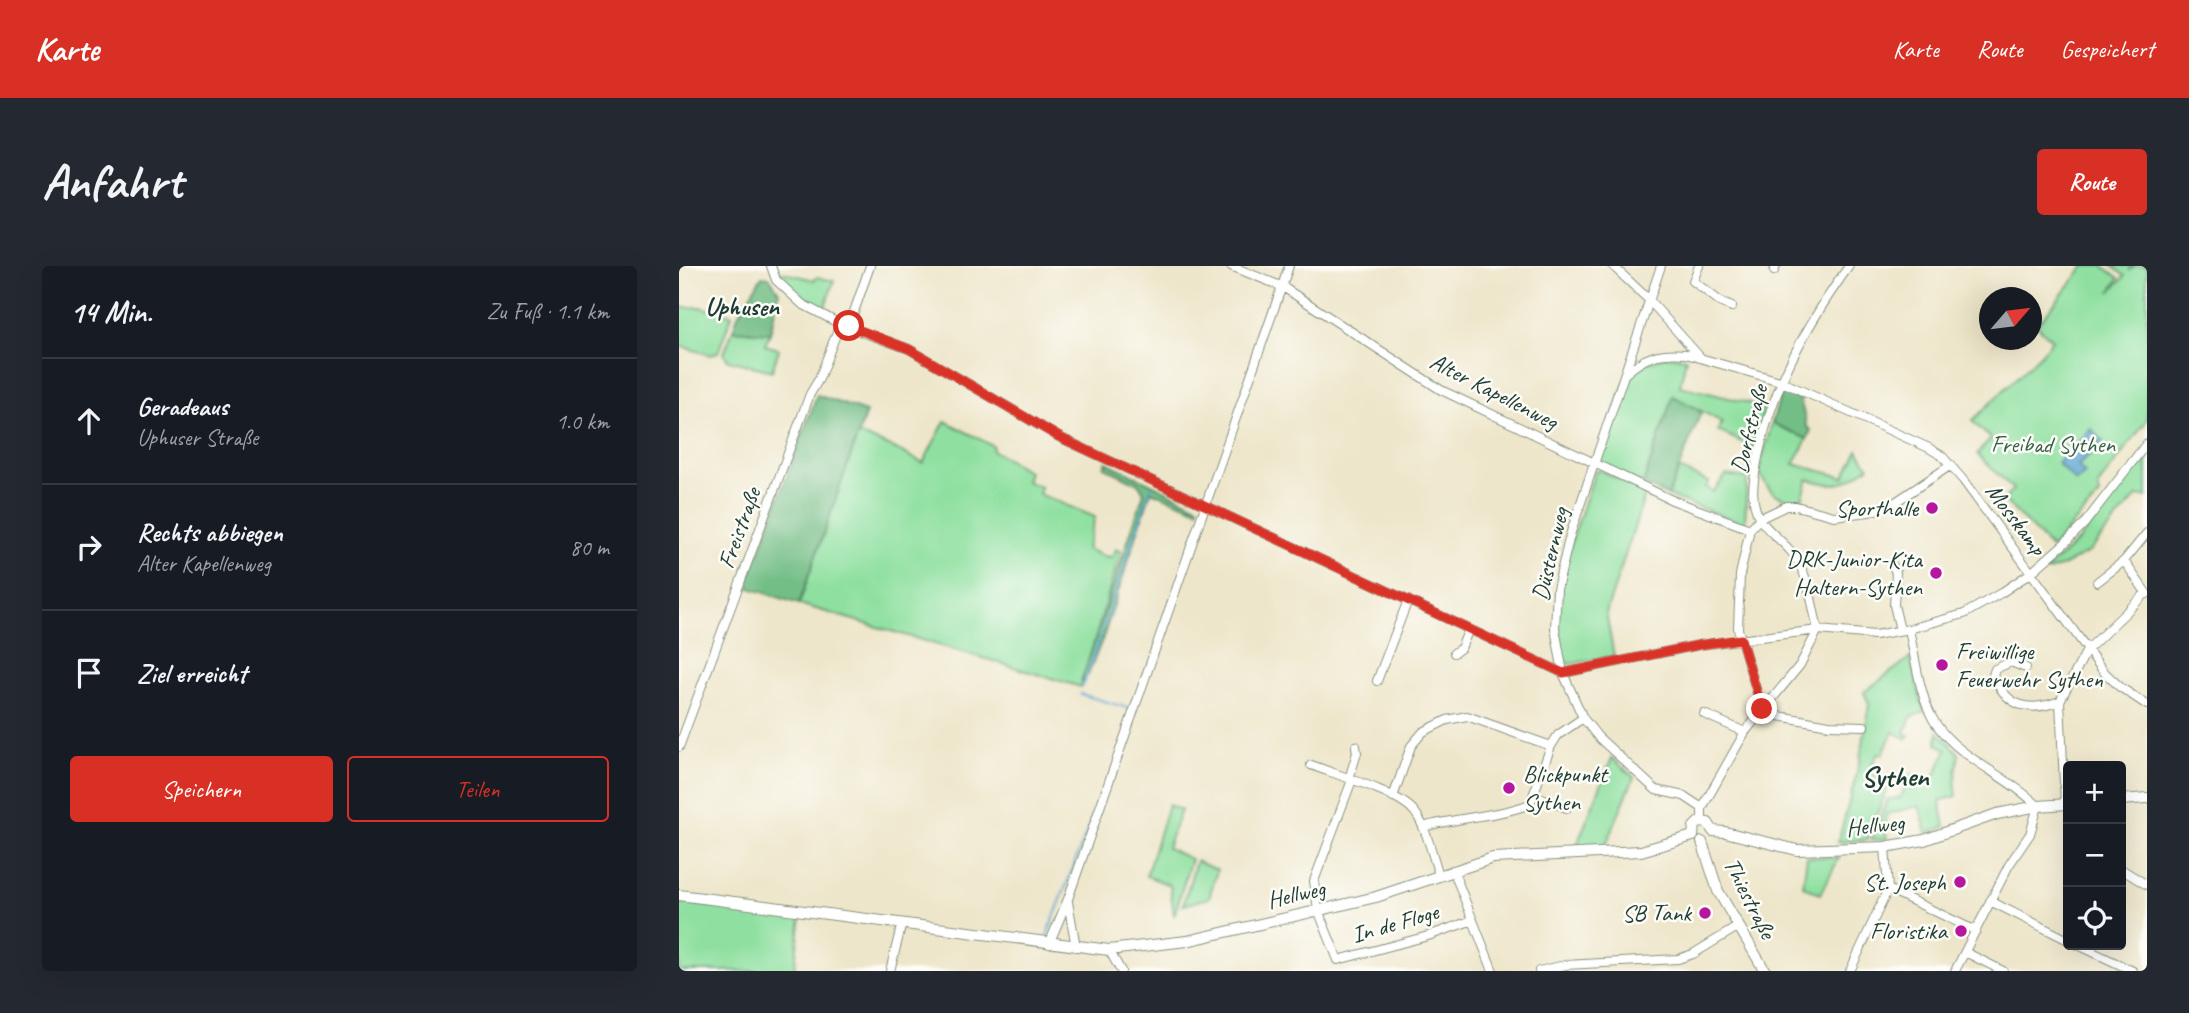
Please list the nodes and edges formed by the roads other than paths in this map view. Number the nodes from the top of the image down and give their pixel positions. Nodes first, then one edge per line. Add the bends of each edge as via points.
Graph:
1 (771, 266) edge
2 (870, 266) edge
3 (1231, 266) edge
4 (1289, 266) edge
5 (1613, 266) edge
6 (1661, 266) edge
7 (1699, 266) edge
8 (1849, 266) edge
9 (1283, 287) junction
10 (1649, 300) junction
11 (1732, 307) dead end
12 (844, 325) junction
13 (1701, 358) junction
14 (1625, 374) junction
15 (1780, 381) junction
16 (2147, 443) edge
17 (1595, 463) junction
18 (1951, 465) junction
19 (1206, 505) junction
20 (1759, 519) junction
21 (1750, 529) junction
22 (2147, 533) edge
23 (2123, 561) junction
24 (1893, 566) dead end
25 (2032, 572) junction
26 (2097, 582) dead end
27 (2147, 593) edge
28 (1408, 600) junction
29 (1469, 629) junction
30 (1818, 630) junction
31 (1905, 630) junction
32 (1741, 639) junction
33 (2087, 650) junction
34 (1454, 653) dead end
35 (2026, 668) dead end
36 (1563, 673) junction
37 (1377, 681) dead end
38 (2060, 702) junction
39 (2147, 705) edge
40 (1762, 709) junction
41 (1705, 714) dead end
42 (1583, 718) junction
43 (1864, 726) dead end
44 (1745, 732) junction
45 (1356, 746) dead end
46 (1551, 746) junction
47 (679, 747) edge
48 (2064, 761) edge
49 (1311, 765) dead end
50 (1351, 780) junction
51 (1534, 795) junction
52 (1392, 797) junction
53 (2147, 799) edge
54 (2126, 800) edge
55 (2063, 804) edge
56 (2038, 806) junction
57 (1567, 808) dead end
58 (1702, 808) junction
59 (1702, 822) junction
60 (1423, 827) junction
61 (1713, 831) junction
62 (1698, 839) junction
63 (1885, 847) junction
64 (1453, 870) junction
65 (2126, 872) edge
66 (1439, 875) junction
67 (2147, 886) edge
68 (1888, 889) junction
69 (679, 895) edge
70 (1068, 899) junction
71 (1990, 901) junction
72 (1318, 910) junction
73 (1473, 920) junction
74 (902, 923) junction
75 (1739, 926) junction
76 (1976, 931) junction
77 (2063, 938) edge
78 (1049, 944) junction
79 (1076, 947) junction
80 (1109, 950) junction
81 (2089, 950) edge
82 (1965, 952) junction
83 (890, 971) edge
84 (1121, 971) edge
85 (1493, 971) edge
86 (1539, 971) edge
87 (1765, 971) edge
88 (1850, 971) edge
89 (1955, 971) edge
90 (2003, 971) edge
91 (2133, 971) edge

1 - 12 street via 776,280 803,304
2 - 12 street, Freistraße
3 - 9 street, Alter Kapellenweg
4 - 9 street
5 - 10 street
6 - 10 street, Düsternweg
7 - 11 street via 1693,281
8 - 15 street, Dorfstraße via 1825,299
9 - 17 street, Alter Kapellenweg via 1441,390
9 - 19 street
10 - 13 street
10 - 14 street, Düsternweg
12 - 19 street via 909,349 1059,437
12 - 47 street, Freistraße via 810,394
13 - 14 street, Mosskamp via 1656,355 1644,358
13 - 15 street, Mosskamp
14 - 17 street, Düsternweg
15 - 18 street, Mosskamp via 1929,448
15 - 20 street, Dorfstraße via 1763,430 1754,482
16 - 25 street via 2084,524
17 - 21 street, Alter Kapellenweg via 1672,500
17 - 36 street, Düsternweg via 1557,589 1555,628
18 - 20 street via 1891,505 1869,512 1834,516 1786,506
18 - 25 street, Mosskamp
19 - 28 street
19 - 70 street
20 - 21 street
20 - 30 street via 1799,563
21 - 32 street via 1740,575
22 - 23 street
23 - 26 street
23 - 27 street
24 - 31 street via 1894,606
25 - 31 street via 1964,614
25 - 33 street, Mosskamp
27 - 33 street
28 - 29 street
28 - 37 street
29 - 34 street
29 - 36 street
30 - 31 street via 1875,635
30 - 32 street
30 - 40 street via 1800,665
31 - 56 street via 1934,722 1960,749
32 - 36 street
32 - 40 street
33 - 38 street
33 - 39 street, Mosskamp via 2120,687
35 - 38 street via 2011,662 1995,669 1993,675 2003,695 2024,706
36 - 42 street, Düsternweg
38 - 48 street
40 - 43 street via 1767,714 1829,725
40 - 44 street
41 - 44 street
42 - 46 street via 1557,735
42 - 58 street, Düsternweg via 1656,790 1684,796
44 - 58 street
45 - 50 street
46 - 51 street
46 - 52 street via 1467,716 1447,720 1423,732 1411,746
49 - 50 street
50 - 52 street
50 - 72 street via 1314,881
51 - 57 street
51 - 60 street via 1530,804 1512,811
52 - 60 street via 1413,809
53 - 54 street
55 - 56 street, Hellweg
56 - 63 street, Hellweg
56 - 71 street via 2030,834
58 - 59 street
59 - 61 street via 1710,824
59 - 62 street via 1694,827
60 - 66 street
61 - 62 street via 1710,839
61 - 63 street, Hellweg via 1797,850
62 - 64 street, Hellweg via 1641,851 1493,858
62 - 75 street, Thiestraße
63 - 68 street
64 - 66 street, Hellweg
64 - 73 street
65 - 67 street
66 - 72 street, Hellweg via 1376,897
68 - 76 street
68 - 88 street
69 - 74 street, Hellweg
70 - 78 street
70 - 79 street
71 - 76 street
71 - 77 street
72 - 73 street, In de Floge via 1338,960
72 - 80 street, Hellweg via 1187,941
73 - 85 street
74 - 78 street, Hellweg
74 - 83 street
75 - 86 street via 1678,960 1565,965
75 - 87 street, Thiestraße
76 - 82 street
78 - 79 street, Hellweg
79 - 80 street, Hellweg
80 - 84 street
81 - 91 street
82 - 89 street
82 - 90 street

